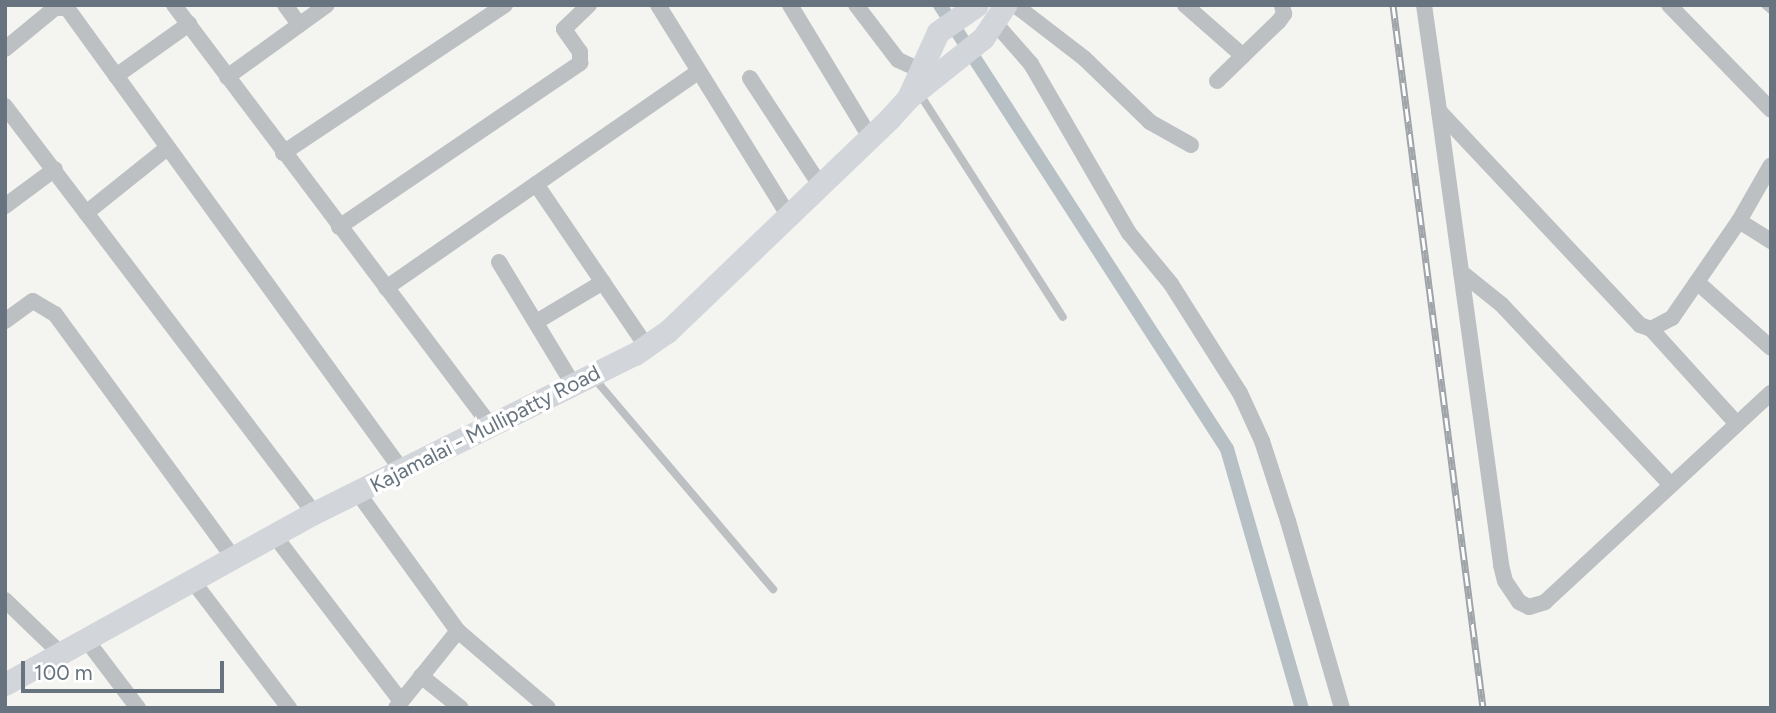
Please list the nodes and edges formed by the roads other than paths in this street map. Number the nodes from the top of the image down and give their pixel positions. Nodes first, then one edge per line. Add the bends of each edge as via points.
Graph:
1 (174, 5) edge
2 (285, 5) edge
3 (327, 5) edge
4 (505, 5) edge
5 (589, 5) edge
6 (658, 5) edge
7 (790, 5) edge
8 (856, 5) edge
9 (1015, 5) edge
10 (1185, 5) edge
11 (1282, 5) edge
12 (1424, 5) edge
13 (1669, 5) edge
14 (1765, 5) edge
15 (975, 7) edge
16 (1771, 10) edge
17 (994, 23) edge
18 (189, 24) junction
19 (299, 24) junction
20 (5, 49) edge
21 (1243, 56) junction
22 (696, 73) junction
23 (116, 76) junction
24 (227, 77) junction
25 (750, 78) dead end
26 (1217, 81) dead end
27 (914, 86) junction
28 (5, 106) edge
29 (1440, 110) junction
30 (1771, 110) edge
31 (870, 136) junction
32 (1191, 145) dead end
33 (166, 148) junction
34 (283, 153) junction
35 (1771, 165) edge
36 (55, 169) junction
37 (536, 184) junction
38 (820, 185) junction
39 (5, 206) edge
40 (86, 213) junction
41 (788, 215) junction
42 (1739, 221) junction
43 (339, 227) junction
44 (1771, 241) edge
45 (499, 262) dead end
46 (1461, 272) junction
47 (603, 282) junction
48 (1697, 282) junction
49 (386, 288) junction
50 (1063, 317) dead end
51 (5, 321) edge
52 (536, 322) junction
53 (1656, 327) junction
54 (646, 346) junction
55 (1771, 348) edge
56 (583, 380) junction
57 (1771, 393) edge
58 (1737, 424) junction
59 (491, 425) junction
60 (401, 469) junction
61 (1671, 485) junction
62 (358, 493) junction
63 (314, 513) junction
64 (274, 535) junction
65 (233, 557) junction
66 (192, 580) junction
67 (774, 589) dead end
68 (5, 600) edge
69 (458, 631) junction
70 (85, 638) junction
71 (60, 652) junction
72 (421, 676) junction
73 (5, 684) edge
74 (398, 705) edge
75 (138, 708) edge
76 (289, 708) edge
77 (461, 708) edge
78 (548, 708) edge
79 (1342, 708) edge

1 - 18 street
2 - 19 street
3 - 19 street
4 - 34 street
5 - 43 street via 564,29 580,52 580,63
6 - 22 street
7 - 31 street
8 - 27 street
9 - 32 street via 1085,59 1150,121
10 - 21 street
11 - 21 street via 1284,14 1279,21
12 - 29 street
13 - 30 street
14 - 16 lane
15 - 27 main road, Kajamalai - Mullipatty Road via 938,32
17 - 27 main road, Kajamalai - Mullipatty Road via 958,57
17 - 79 street via 1031,64 1129,233 1171,284 1240,393 1288,521
18 - 23 street
18 - 24 street
19 - 24 street
20 - 23 street via 61,5
21 - 26 street
22 - 37 street
22 - 41 street
23 - 33 street
24 - 34 street
25 - 38 street
27 - 31 main road, Kajamalai - Mullipatty Road
27 - 50 lane
28 - 36 street
29 - 46 street
29 - 53 street via 1640,325
31 - 38 main road, Kajamalai - Mullipatty Road
33 - 40 street
33 - 60 street
34 - 43 street
35 - 42 street
36 - 39 street
36 - 40 street
37 - 47 street
37 - 49 street
38 - 41 main road, Kajamalai - Mullipatty Road
40 - 63 street
41 - 54 main road, Kajamalai - Mullipatty Road via 667,332
42 - 44 street
42 - 48 street
43 - 49 street
45 - 52 street
46 - 61 street via 1501,304
46 - 61 street via 1501,565 1504,580 1519,602 1538,607
47 - 52 street
47 - 54 street
48 - 53 street
48 - 55 street
49 - 59 street
51 - 65 street via 33,301 55,314
52 - 56 street
53 - 58 street via 1663,343
54 - 56 main road, Kajamalai - Mullipatty Road
56 - 59 main road, Kajamalai - Mullipatty Road
56 - 67 lane
57 - 58 street
58 - 61 street
59 - 60 main road, Kajamalai - Mullipatty Road
60 - 62 main road, Kajamalai - Mullipatty Road
62 - 63 main road, Kajamalai - Mullipatty Road
62 - 69 street
63 - 64 main road, Kajamalai - Mullipatty Road
64 - 65 main road, Kajamalai - Mullipatty Road
64 - 74 street
65 - 66 main road, Kajamalai - Mullipatty Road
66 - 70 main road, Kajamalai - Mullipatty Road
66 - 76 street
68 - 71 street
69 - 72 street
69 - 78 street
70 - 71 main road, Kajamalai - Mullipatty Road
70 - 75 street
71 - 73 main road, Kajamalai - Mullipatty Road
72 - 74 street
72 - 77 street

